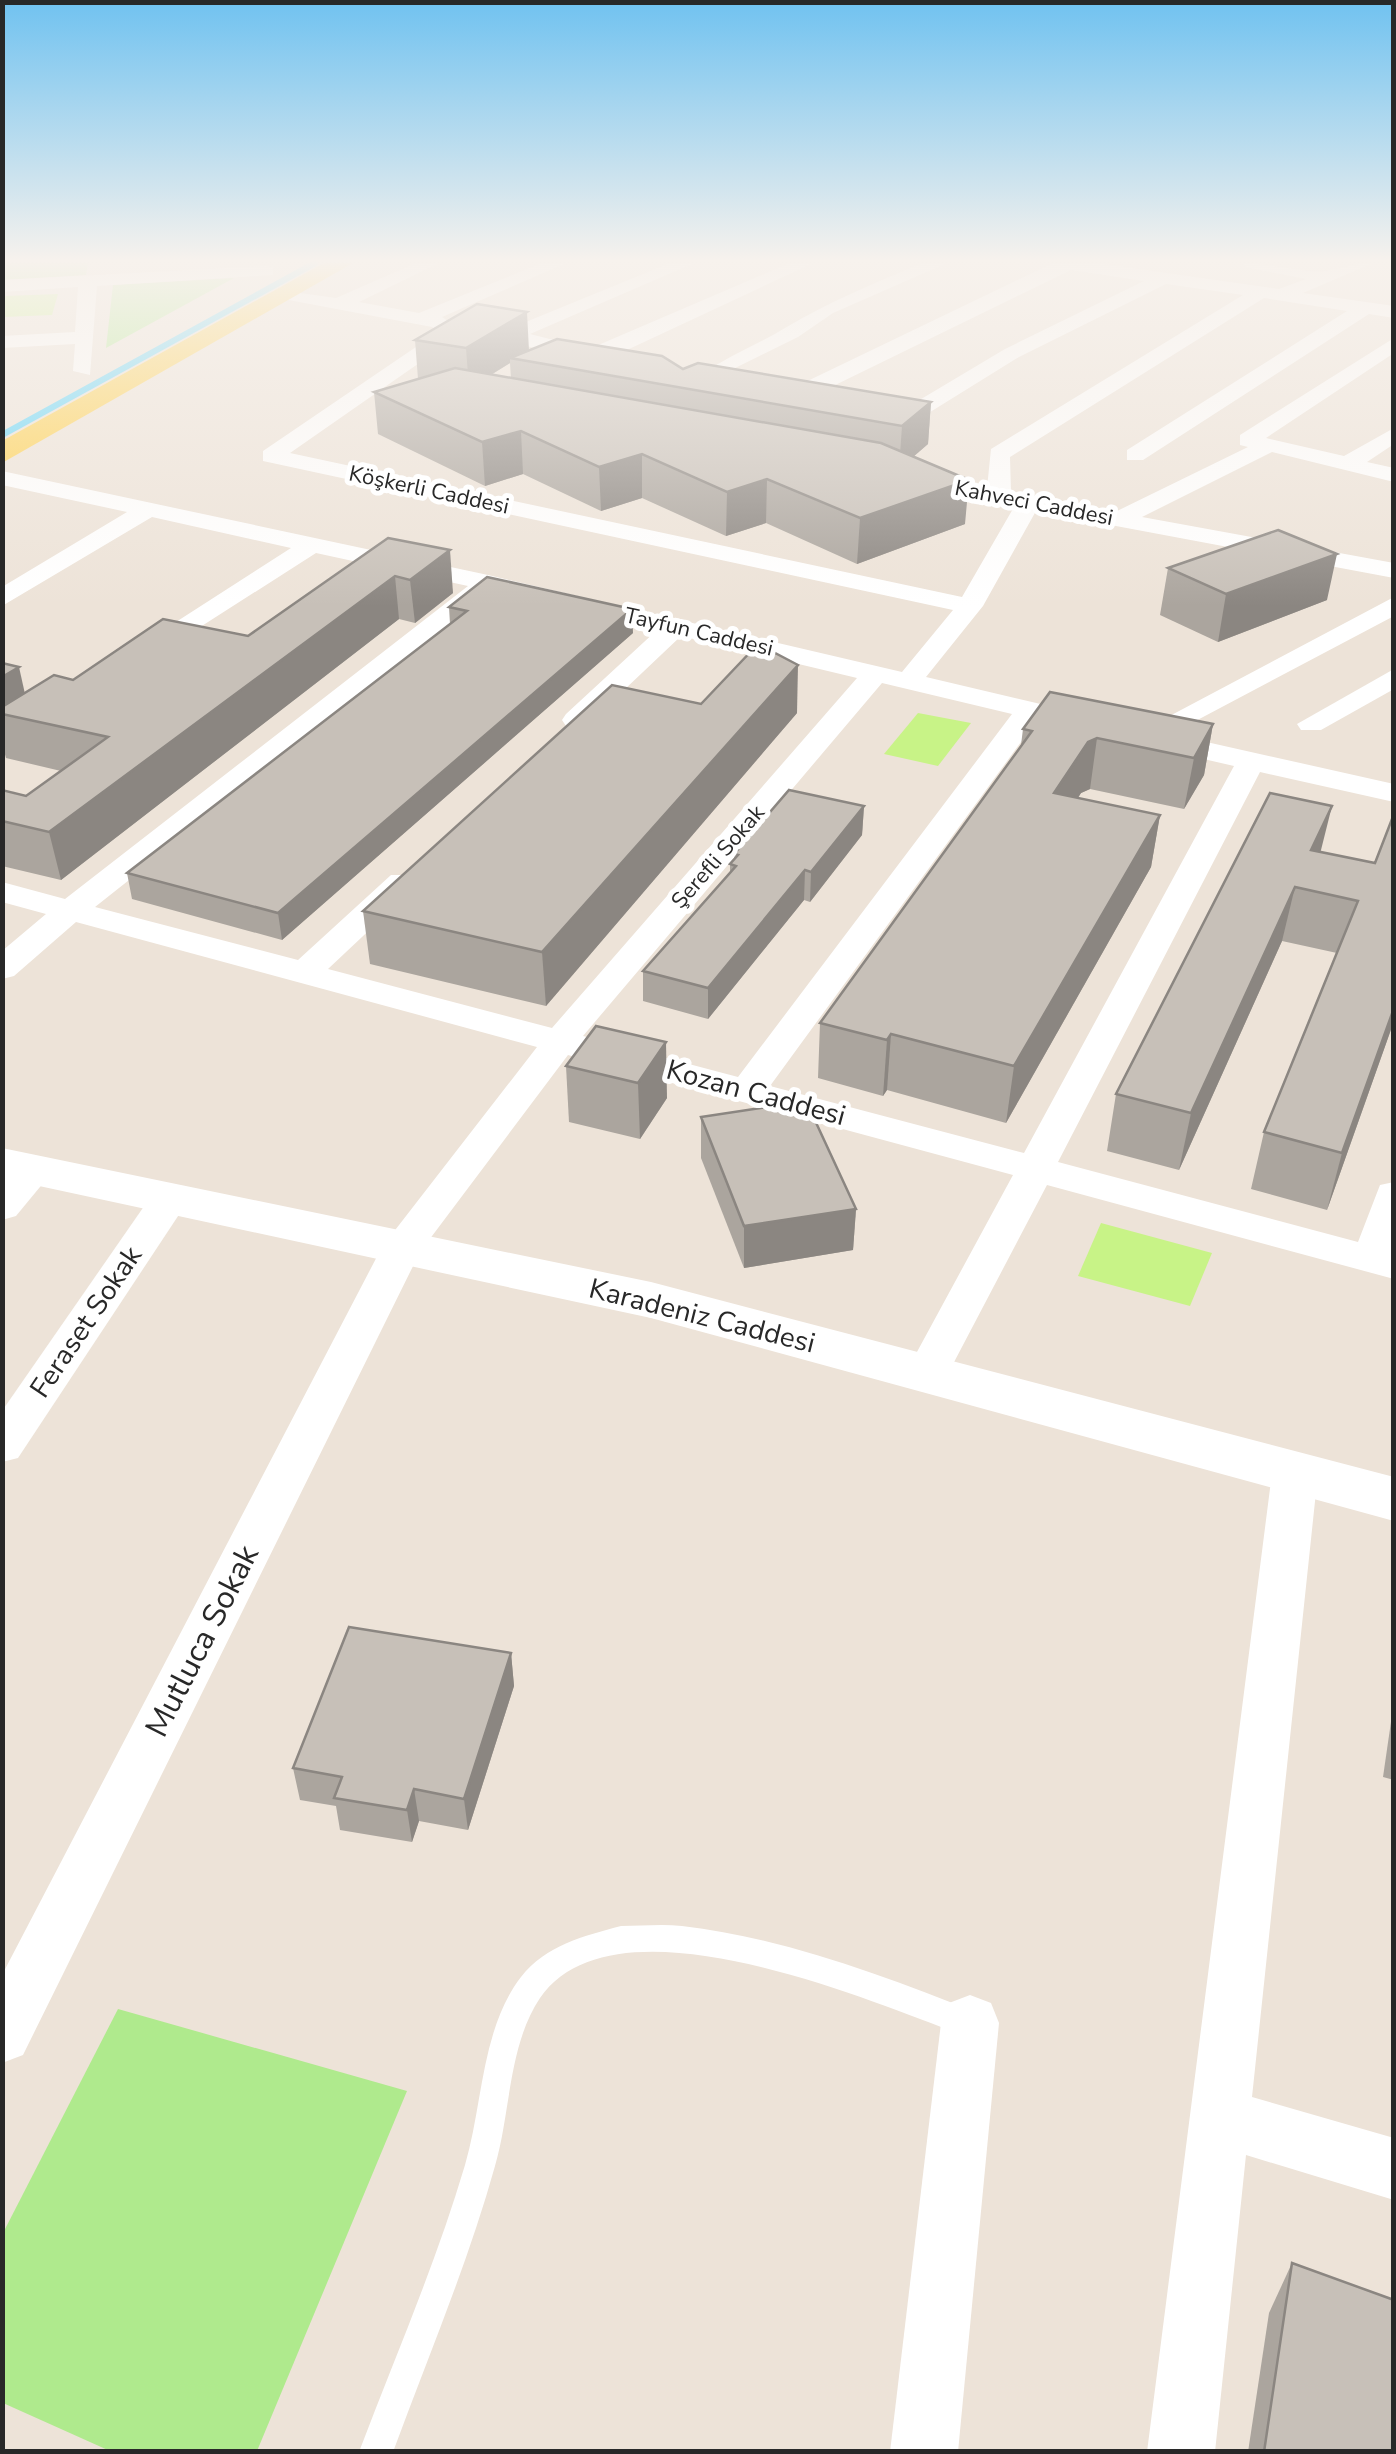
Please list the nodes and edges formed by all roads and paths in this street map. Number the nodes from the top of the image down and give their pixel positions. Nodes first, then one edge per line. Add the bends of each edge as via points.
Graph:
1 (138, 378) edge
2 (388, 378) edge
3 (713, 378) edge
4 (820, 378) edge
5 (972, 378) edge
6 (1129, 378) edge
7 (1256, 378) edge
8 (1343, 378) edge
9 (378, 384) junction
10 (413, 390) edge
11 (810, 412) edge
12 (657, 422) edge
13 (862, 422) edge
14 (1394, 434) edge
15 (1269, 445) junction
16 (2, 454) edge
17 (1134, 455) dead end
18 (1348, 464) junction
19 (1394, 475) edge
20 (887, 476) edge
21 (2, 478) edge
22 (1000, 496) junction
23 (1029, 502) junction
24 (149, 509) junction
25 (1119, 519) junction
26 (312, 545) junction
27 (1394, 571) edge
28 (488, 584) junction
29 (2, 598) edge
30 (1394, 605) edge
31 (970, 606) junction
32 (677, 626) junction
33 (117, 672) edge
34 (876, 673) junction
35 (1394, 678) edge
36 (909, 681) junction
37 (1030, 710) junction
38 (1311, 724) dead end
39 (1125, 732) junction
40 (549, 746) edge
41 (1251, 761) junction
42 (1394, 793) edge
43 (420, 865) edge
44 (2, 892) edge
45 (73, 908) junction
46 (2, 969) edge
47 (306, 971) junction
48 (560, 1040) junction
49 (747, 1091) junction
50 (1036, 1168) junction
51 (13, 1180) edge
52 (1394, 1194) edge
53 (170, 1198) junction
54 (402, 1247) junction
55 (1383, 1262) edge
56 (927, 1374) junction
57 (2, 1446) edge
58 (1295, 1472) junction
59 (1394, 1499) edge
60 (970, 2023) joint
61 (2, 2035) edge
62 (1220, 2117) junction
63 (1394, 2169) edge
64 (376, 2452) edge
65 (924, 2452) edge
66 (1182, 2452) edge

1 - 16 main road
2 - 9 street, Köşkerli Caddesi
3 - 12 street
4 - 11 street via 766,403
5 - 13 street via 890,427
6 - 22 street via 999,454
7 - 17 street
8 - 15 street via 1248,440
9 - 10 street
9 - 31 street, Köşkerli Caddesi via 271,456
14 - 18 street
15 - 18 street
15 - 25 street
18 - 19 street
20 - 22 street, Kahveci Caddesi
21 - 24 street, Tayfun Caddesi
22 - 23 street, Kahveci Caddesi
23 - 25 street, Kahveci Caddesi
23 - 31 street
24 - 26 street, Tayfun Caddesi
24 - 29 street
25 - 27 street, Kahveci Caddesi
26 - 28 street, Tayfun Caddesi
26 - 33 street
28 - 32 street, Tayfun Caddesi
28 - 45 street
30 - 39 street
31 - 36 street
32 - 34 street, Tayfun Caddesi
32 - 40 street
34 - 36 street, Tayfun Caddesi
34 - 48 street, Şerefli Sokak
35 - 38 street
36 - 37 street, Tayfun Caddesi
37 - 39 street, Tayfun Caddesi
37 - 49 street
39 - 41 street, Tayfun Caddesi
41 - 42 street, Tayfun Caddesi
41 - 50 street
43 - 47 street
44 - 45 street, Kozan Caddesi
45 - 46 street
45 - 47 street, Kozan Caddesi
47 - 48 street, Kozan Caddesi
48 - 49 street, Kozan Caddesi
48 - 54 street, Şerefli Sokak
49 - 50 street, Kozan Caddesi
50 - 55 street, Kozan Caddesi
50 - 56 street
51 - 53 street, Karadeniz Caddesi
52 - 55 street
53 - 54 street, Karadeniz Caddesi
53 - 57 street, Feraset Sokak
54 - 56 street, Karadeniz Caddesi via 651,1300
54 - 61 street, Mutluca Sokak
56 - 58 street, Karadeniz Caddesi
58 - 59 street, Karadeniz Caddesi
58 - 62 street
60 - 64 lane via 711,1940 588,1942 556,1958 531,1986 512,2027 480,2165
60 - 65 street
62 - 63 street
62 - 66 street

